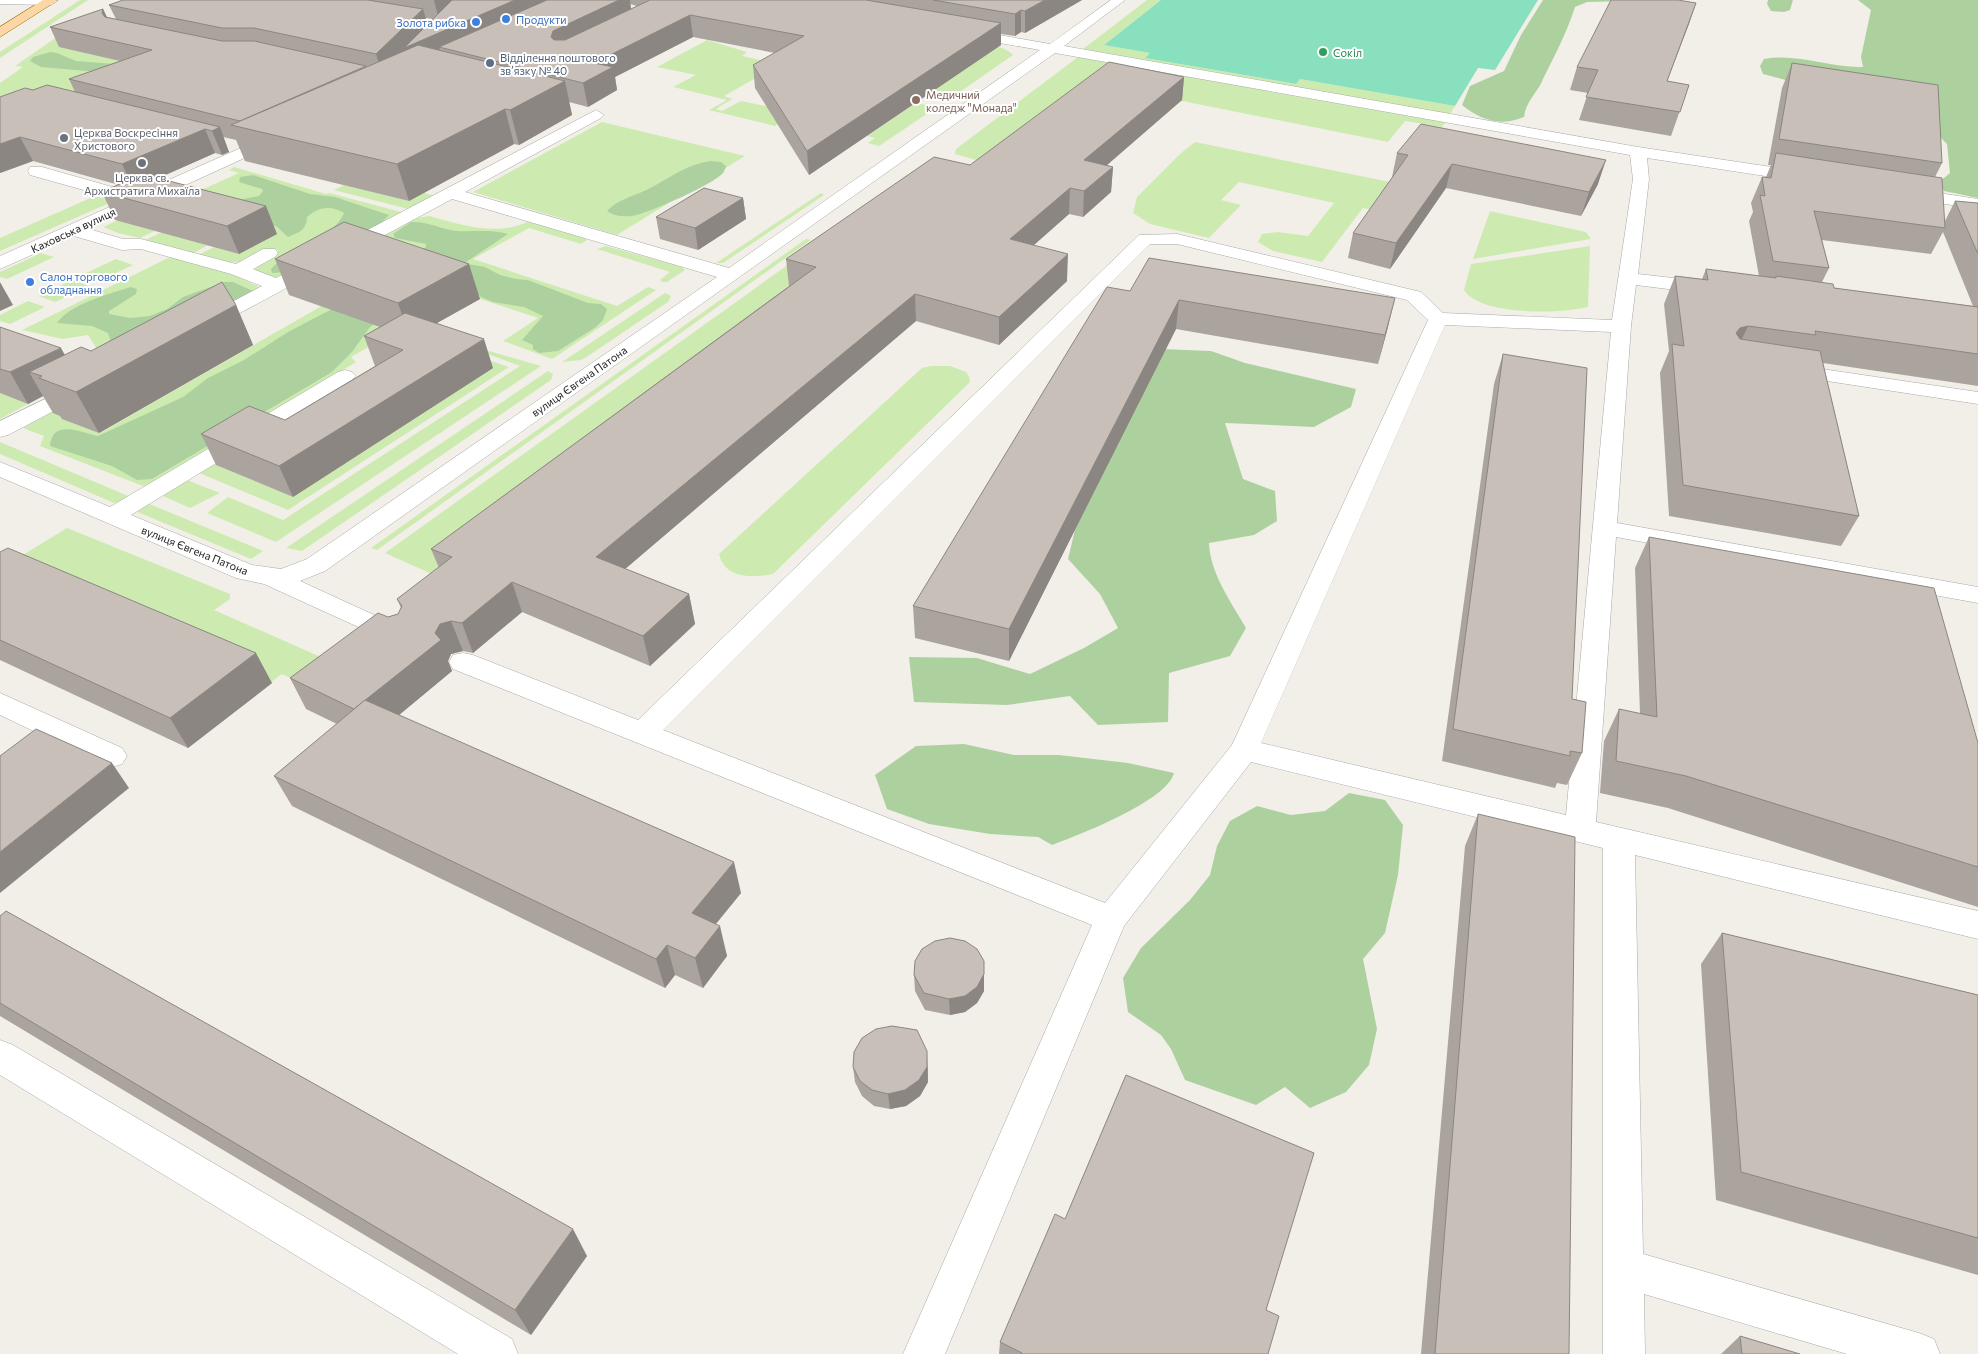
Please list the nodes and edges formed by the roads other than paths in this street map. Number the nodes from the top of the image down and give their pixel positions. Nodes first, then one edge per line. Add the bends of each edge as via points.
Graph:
1 (0, 0) edge
2 (52, 0) edge
3 (1118, 0) edge
4 (947, 30) edge
5 (0, 33) edge
6 (1054, 48) junction
7 (571, 109) edge
8 (286, 134) edge
9 (231, 145) edge
10 (251, 150) junction
11 (1638, 152) junction
12 (36, 171) edge
13 (1824, 180) edge
14 (1891, 191) edge
15 (451, 193) junction
16 (138, 200) junction
17 (1978, 204) edge
18 (72, 230) junction
19 (269, 253) dead end
20 (0, 263) edge
21 (238, 270) junction
22 (732, 275) junction
23 (1628, 278) junction
24 (276, 285) junction
25 (1725, 291) edge
26 (1438, 319) junction
27 (1621, 326) junction
28 (190, 332) edge
29 (1764, 366) edge
30 (345, 376) dead end
31 (96, 381) edge
32 (1978, 398) edge
33 (0, 430) edge
34 (0, 470) edge
35 (112, 516) junction
36 (1605, 528) junction
37 (273, 578) junction
38 (1978, 595) edge
39 (400, 636) edge
40 (463, 662) dead end
41 (0, 703) edge
42 (642, 733) junction
43 (1244, 750) junction
44 (112, 756) dead end
45 (1580, 830) junction
46 (1619, 840) junction
47 (1111, 919) junction
48 (1978, 925) edge
49 (0, 1056) edge
50 (1623, 1268) junction
51 (497, 1354) edge
52 (924, 1354) edge
53 (1624, 1354) edge
54 (1919, 1354) edge

1 - 2 street
2 - 5 main road
3 - 6 street, вулиця Євгена Патона
4 - 6 street
6 - 11 street
6 - 22 street, вулиця Євгена Патона
7 - 15 street via 596,116
8 - 10 street, Каховська вулиця
9 - 10 street
10 - 16 street, Каховська вулиця
11 - 13 street
11 - 23 street via 1641,179
12 - 16 street
14 - 17 street
15 - 22 street
15 - 24 street
16 - 18 street, Каховська вулиця
18 - 20 street, Каховська вулиця
18 - 21 street via 122,245 141,244
19 - 21 street
21 - 24 street
22 - 37 street, вулиця Євгена Патона via 316,565 297,574
23 - 25 street
23 - 27 street
24 - 28 street
26 - 27 street
26 - 42 street via 1414,296 1177,239 1145,239
26 - 43 street
27 - 36 street
29 - 32 street
30 - 35 street
31 - 33 street
34 - 35 street, вулиця Євгена Патона
35 - 37 street, вулиця Євгена Патона via 245,572
36 - 38 street
36 - 45 street
37 - 39 street
40 - 42 street
41 - 44 street
42 - 47 street
43 - 45 street
43 - 47 street
45 - 46 street
46 - 48 street
46 - 50 street
47 - 52 street
49 - 51 street
50 - 53 street
50 - 54 street

